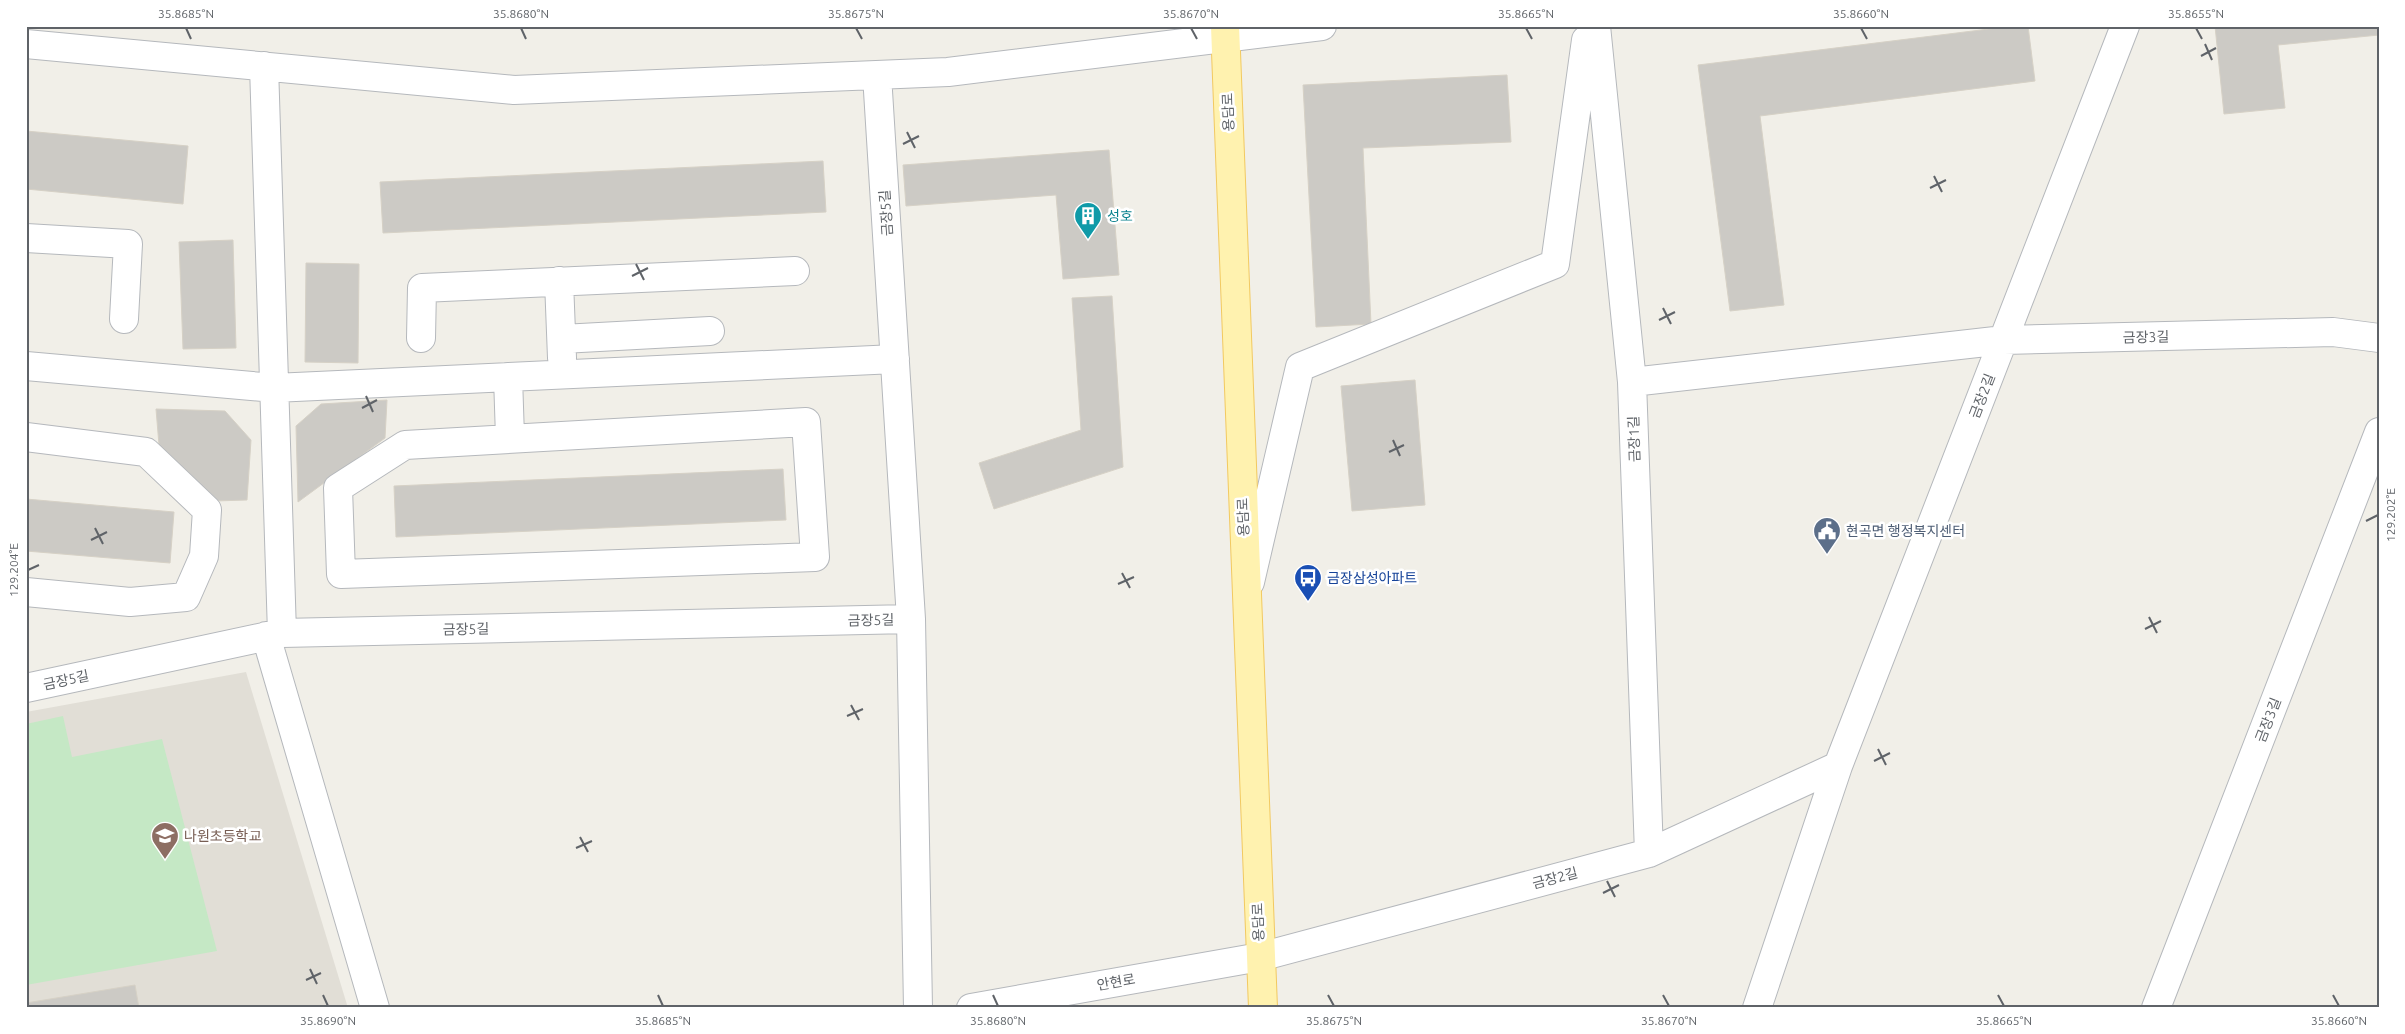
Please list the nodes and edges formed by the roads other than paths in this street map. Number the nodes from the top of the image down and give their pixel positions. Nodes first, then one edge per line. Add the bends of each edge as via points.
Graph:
1 (1322, 26) edge
2 (1588, 26) edge
3 (1596, 26) edge
4 (2125, 26) edge
5 (1225, 32) edge
6 (26, 44) edge
7 (264, 66) junction
8 (877, 75) junction
9 (26, 238) edge
10 (795, 271) dead end
11 (559, 281) junction
12 (124, 319) dead end
13 (710, 331) dead end
14 (421, 338) dead end
15 (2379, 338) edge
16 (562, 339) junction
17 (2004, 340) junction
18 (895, 358) junction
19 (26, 366) edge
20 (563, 374) junction
21 (508, 377) junction
22 (1632, 382) junction
23 (274, 388) junction
24 (2379, 432) edge
25 (510, 437) junction
26 (26, 438) edge
27 (26, 592) edge
28 (1247, 599) junction
29 (912, 619) junction
30 (274, 635) junction
31 (26, 688) edge
32 (1838, 766) junction
33 (1649, 853) junction
34 (1260, 957) junction
35 (375, 1008) edge
36 (918, 1008) edge
37 (972, 1008) edge
38 (1263, 1008) edge
39 (1757, 1008) edge
40 (2156, 1008) edge

1 - 5 street
2 - 28 street via 1555,264 1300,367
3 - 22 street, 금장1길
4 - 17 street, 금장2길
5 - 8 street via 948,72
5 - 28 main road, 용담로
6 - 7 street
7 - 8 street via 514,90
7 - 23 street
8 - 18 street, 금장5길
9 - 12 street via 128,244
10 - 11 street
11 - 14 street via 422,288
11 - 16 street
13 - 16 street
15 - 17 street, 금장3길 via 2333,332
16 - 20 street
17 - 22 street, 금장3길
17 - 32 street, 금장2길
18 - 20 street
18 - 29 street, 금장5길
19 - 23 street
20 - 21 street
21 - 23 street
21 - 25 street
22 - 33 street, 금장1길
23 - 30 street
24 - 40 street, 금장3길
25 - 25 street via 405,445 338,488 341,574 816,557 806,422
26 - 27 street via 146,452 207,510 204,556 186,597 130,602
28 - 34 main road, 용담로
29 - 30 street, 금장5길
29 - 36 street, 금장5길
30 - 31 street, 금장5길
30 - 35 street
32 - 33 street, 금장2길
32 - 39 street, 금장2길
33 - 34 street, 금장2길
34 - 37 street, 안현로
34 - 38 main road, 용담로

